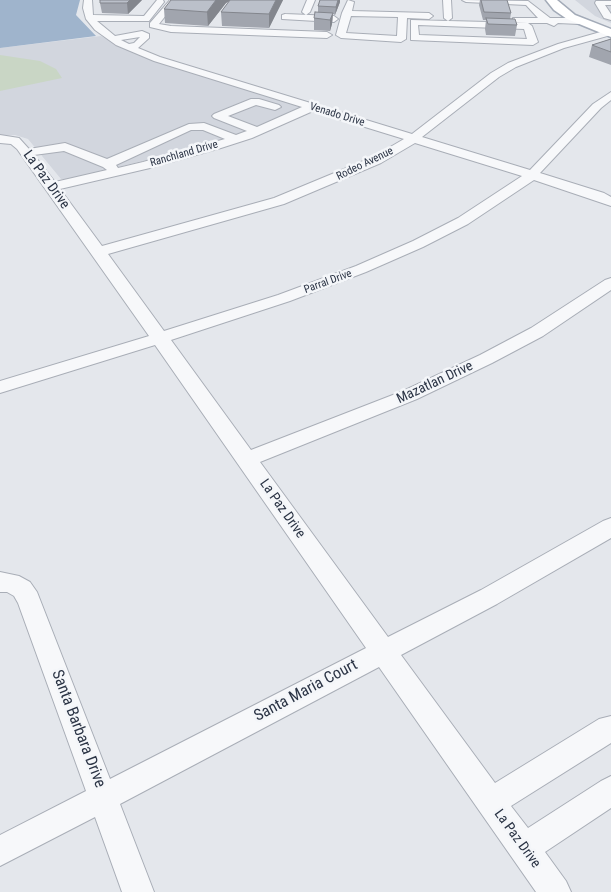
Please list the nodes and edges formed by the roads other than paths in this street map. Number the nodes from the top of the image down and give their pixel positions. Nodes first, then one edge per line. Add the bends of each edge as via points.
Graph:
1 (88, 0) edge
2 (162, 0) edge
3 (174, 0) edge
4 (311, 0) edge
5 (350, 0) edge
6 (448, 0) edge
7 (550, 1) edge
8 (570, 3) edge
9 (611, 3) edge
10 (468, 10) edge
11 (287, 11) junction
12 (306, 12) junction
13 (514, 16) dead end
14 (90, 18) junction
15 (221, 18) edge
16 (404, 18) junction
17 (448, 18) junction
18 (344, 20) junction
19 (547, 20) junction
20 (579, 21) junction
21 (610, 27) edge
22 (212, 30) junction
23 (277, 33) junction
24 (326, 35) dead end
25 (113, 39) junction
26 (588, 39) junction
27 (128, 47) junction
28 (611, 95) edge
29 (312, 107) junction
30 (296, 114) junction
31 (258, 131) junction
32 (414, 138) junction
33 (0, 139) edge
34 (236, 139) junction
35 (26, 153) junction
36 (107, 164) junction
37 (118, 172) junction
38 (532, 175) junction
39 (52, 187) junction
40 (611, 202) edge
41 (98, 252) junction
42 (611, 283) edge
43 (160, 338) junction
44 (0, 387) edge
45 (246, 460) junction
46 (611, 527) edge
47 (0, 582) edge
48 (383, 651) junction
49 (611, 730) edge
50 (611, 791) edge
51 (104, 798) junction
52 (491, 802) junction
53 (524, 848) junction
54 (0, 851) edge
55 (138, 892) edge
56 (555, 892) edge

1 - 14 street
2 - 14 street via 146,19
3 - 22 street via 153,25 170,29
4 - 12 street
5 - 18 street
6 - 17 street
7 - 20 main road
8 - 21 main road
9 - 21 street via 599,3 598,9
10 - 10 street via 414,22 414,38 533,42 528,26
10 - 17 street
10 - 19 street
10 - 19 street via 528,2
11 - 12 street
11 - 12 street via 334,16
11 - 23 street
13 - 19 street
14 - 25 street, Venado Drive
15 - 22 street
16 - 17 street
16 - 18 street
16 - 18 street
19 - 20 street
19 - 26 street
20 - 21 main road
21 - 26 street, Rodeo Avenue
22 - 23 street
23 - 24 street
25 - 27 street, Venado Drive
25 - 27 street via 146,36 137,45
26 - 32 street, Rodeo Avenue via 526,58 495,75
27 - 29 street, Venado Drive via 198,73
28 - 38 street, Parral Drive
29 - 30 street, Ranchland Drive
29 - 32 street, Venado Drive
30 - 31 street, Ranchland Drive
30 - 31 street via 255,101 218,116
31 - 34 street, Ranchland Drive
32 - 38 street, Venado Drive
32 - 41 street, Rodeo Avenue via 377,160 279,201
33 - 35 street, La Paz Drive via 15,141
34 - 36 street via 204,126 195,126
34 - 37 street, Ranchland Drive
35 - 36 street via 65,147
35 - 39 street, La Paz Drive
36 - 37 street
37 - 39 street, Ranchland Drive
38 - 40 street, Venado Drive
38 - 43 street, Parral Drive via 463,221 361,270
39 - 41 street, La Paz Drive
41 - 43 street, La Paz Drive
42 - 45 street, Mazatlan Drive via 537,332 486,359 410,395
43 - 44 street, Parral Drive
43 - 45 street, La Paz Drive
45 - 48 street, La Paz Drive
46 - 48 street, Santa Maria Court via 489,597
47 - 51 street, Santa Barbara Drive via 22,589 29,599
48 - 51 street, Santa Maria Court
48 - 52 street, La Paz Drive
49 - 52 street
50 - 53 street
51 - 54 street, Santa Maria Court
51 - 55 street, Santa Barbara Drive
52 - 53 street, La Paz Drive
53 - 56 street, La Paz Drive

